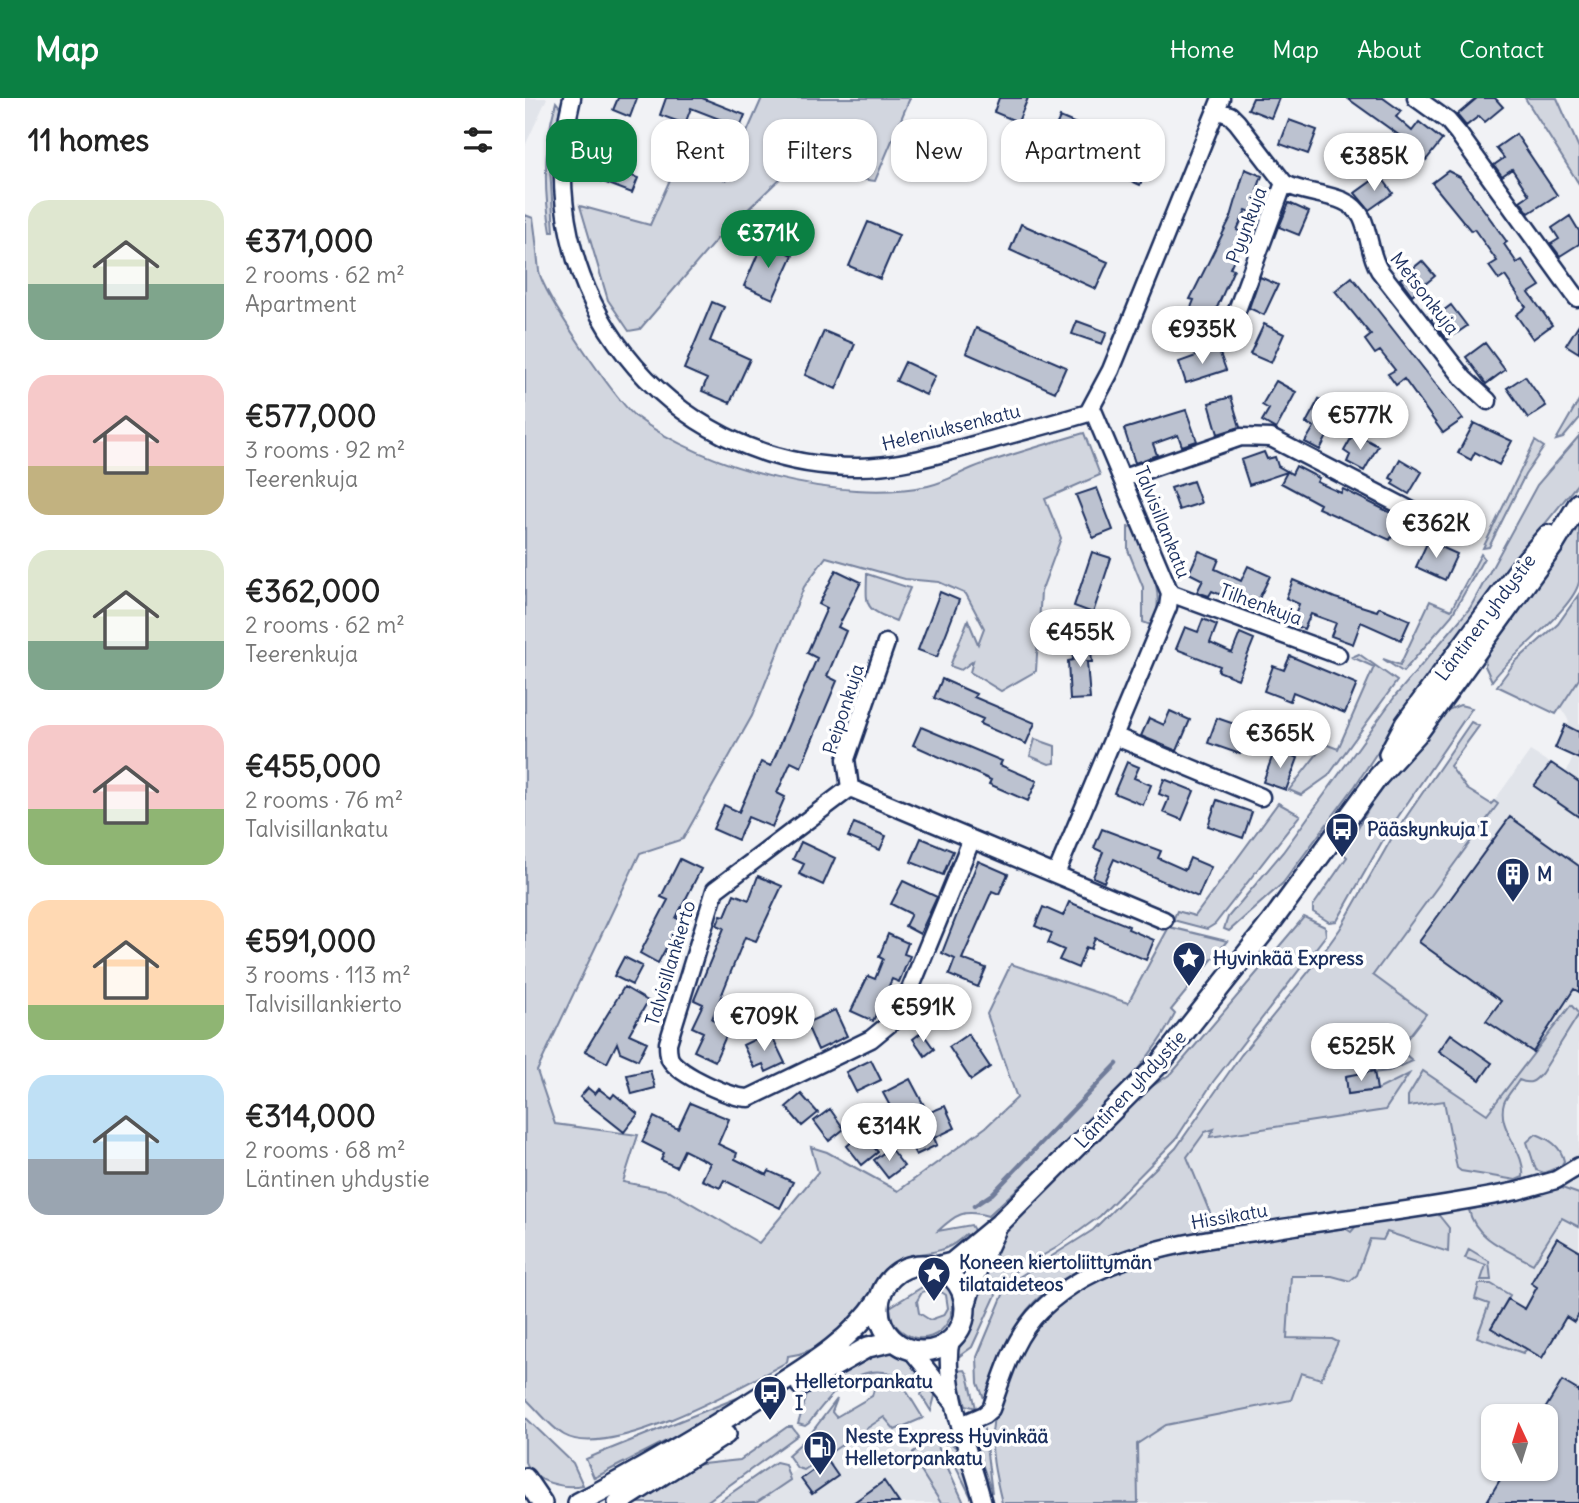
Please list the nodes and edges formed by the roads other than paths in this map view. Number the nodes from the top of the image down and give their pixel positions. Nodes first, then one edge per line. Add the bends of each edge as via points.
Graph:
1 (572, 98) edge
2 (1416, 98) edge
3 (1218, 104) edge
4 (1285, 183) junction
5 (1577, 298) dead end
6 (1233, 321) dead end
7 (1489, 401) dead end
8 (1092, 408) junction
9 (1123, 478) junction
10 (1579, 502) edge
11 (1422, 516) dead end
12 (1170, 593) junction
13 (886, 643) dead end
14 (1338, 655) dead end
15 (1114, 736) junction
16 (850, 788) junction
17 (1261, 797) dead end
18 (971, 841) junction
19 (1056, 874) junction
20 (1164, 920) dead end
21 (1579, 1166) edge
22 (999, 1224) junction
23 (936, 1267) junction
24 (879, 1300) junction
25 (965, 1307) junction
26 (951, 1340) junction
27 (902, 1346) junction
28 (954, 1403) junction
29 (961, 1425) junction
30 (525, 1478) edge
31 (542, 1503) edge
32 (578, 1503) edge
33 (618, 1503) edge
34 (983, 1503) edge

1 - 8 street, Heleniuksenkatu via 561,139 558,181 562,234 572,273 591,315 616,352 657,394 692,420 766,454 859,467 926,458 1088,414
2 - 5 street via 1458,132
3 - 4 street
3 - 8 street
4 - 6 street, Pyynkuja
4 - 7 street, Metsonkuja via 1294,190 1355,207 1378,270 1464,379
8 - 9 street, Talvisillankatu
9 - 11 street via 1241,438 1271,438
9 - 12 street, Talvisillankatu
10 - 22 main road, Läntinen yhdystie via 1522,565 1405,724 1378,777 1161,1062
12 - 14 street, Tilhenkuja
12 - 15 street, Talvisillankatu
13 - 16 street, Peiponkuja via 846,759
15 - 17 street
15 - 19 street, Talvisillankatu
16 - 18 street
16 - 18 street, Talvisillankierto via 715,890 668,1043 670,1059 682,1072 734,1096 749,1098 891,1026
18 - 19 street
19 - 20 street
21 - 29 street, Hissikatu via 1556,1180 1497,1195 1211,1240 1113,1265 1073,1284 1038,1311 1012,1350 991,1409
22 - 23 main road, Läntinen yhdystie via 952,1263
22 - 25 main road, Läntinen yhdystie
23 - 24 main road via 903,1269 888,1282
23 - 25 main road via 953,1277
24 - 27 main road via 880,1319
24 - 32 main road via 862,1325 832,1350 679,1447
25 - 26 main road
26 - 27 main road via 932,1350
26 - 28 street via 946,1361
27 - 28 street
27 - 33 main road via 869,1347 800,1385
28 - 29 street
29 - 34 street
30 - 31 main road

